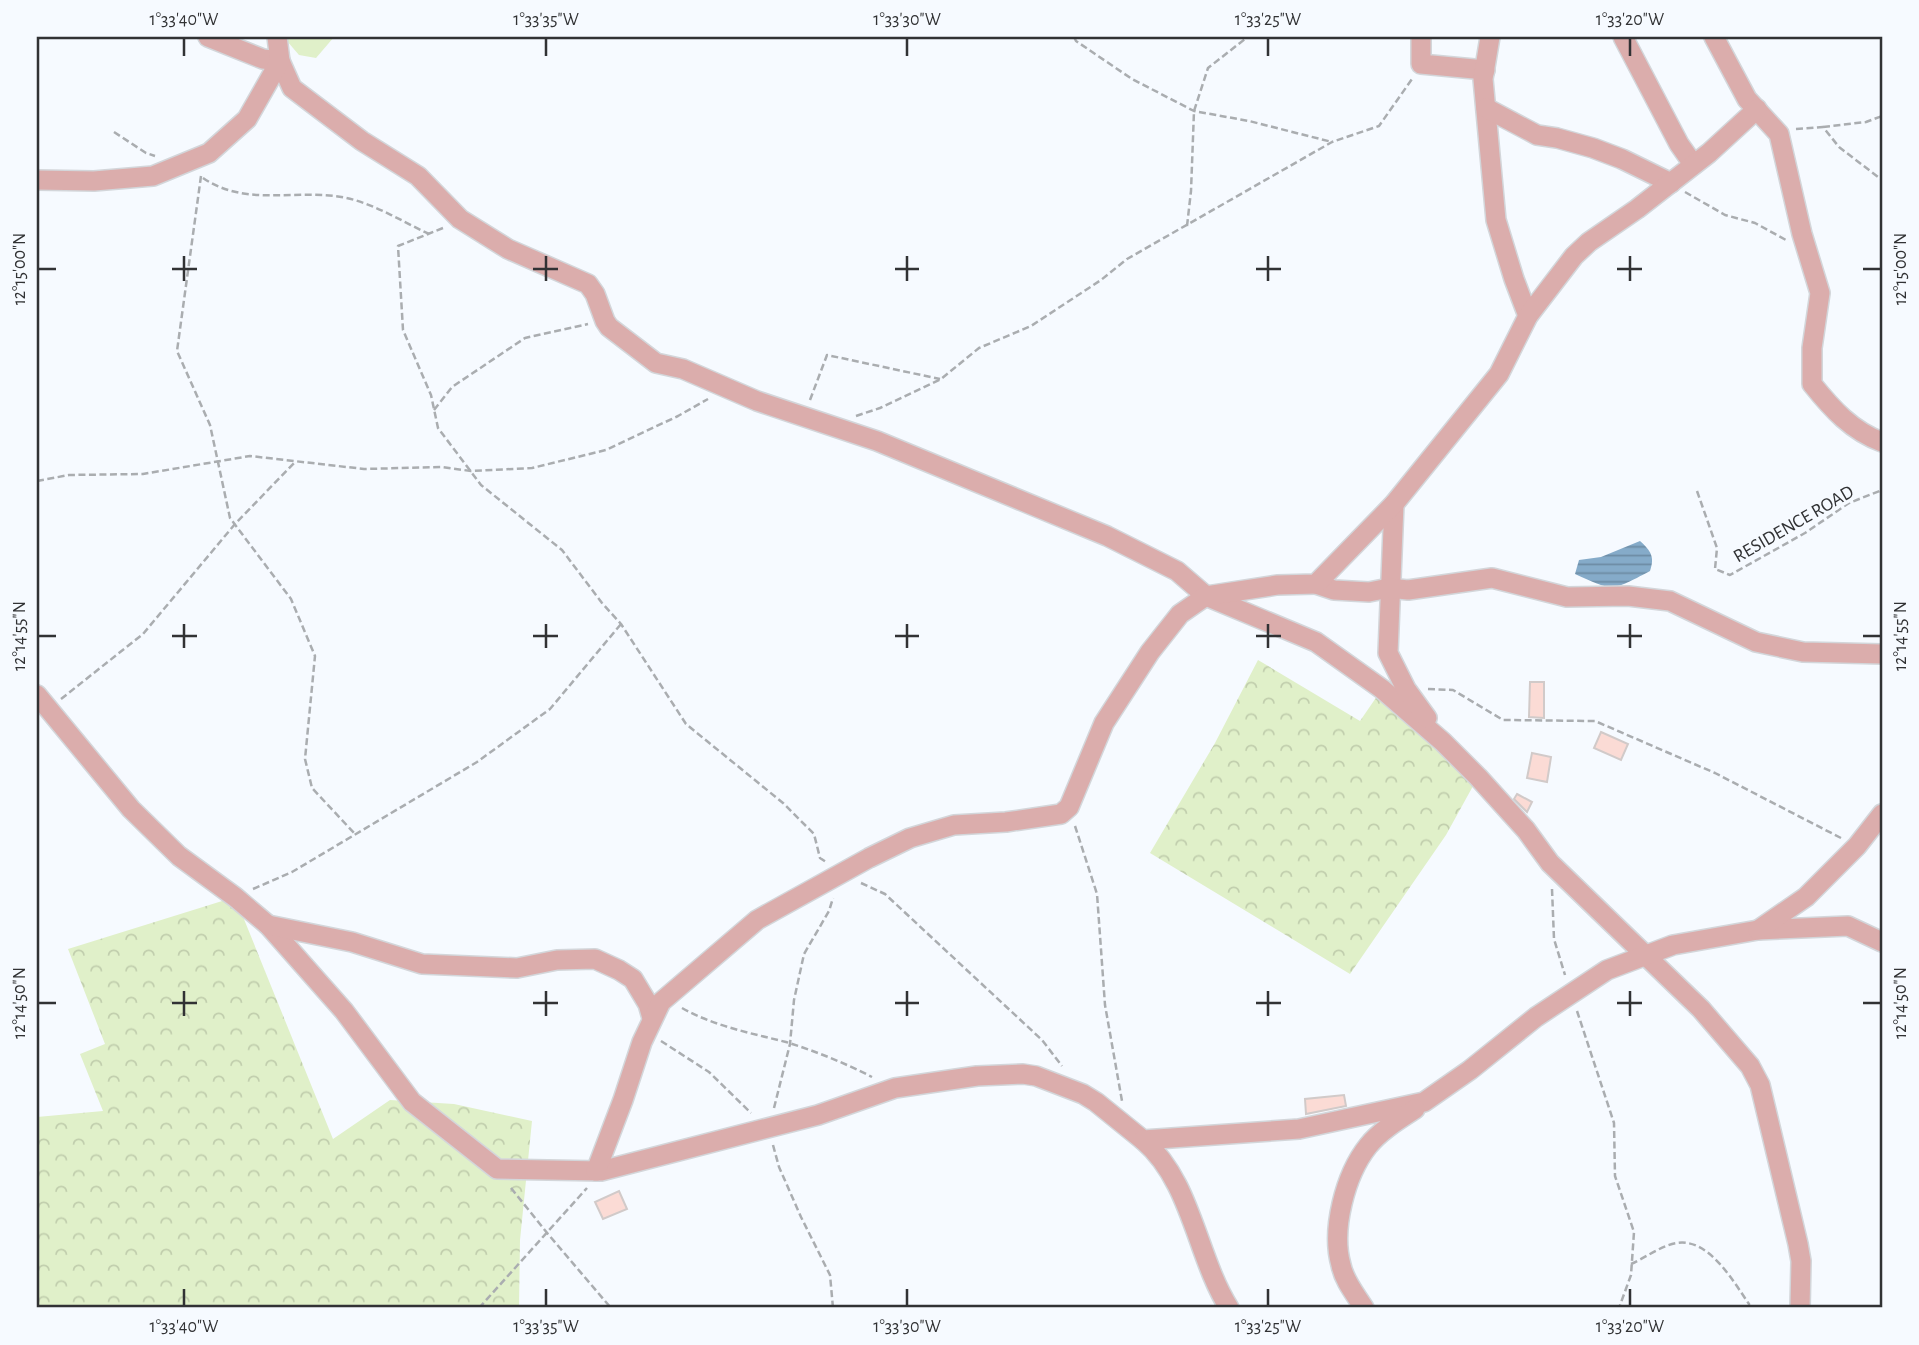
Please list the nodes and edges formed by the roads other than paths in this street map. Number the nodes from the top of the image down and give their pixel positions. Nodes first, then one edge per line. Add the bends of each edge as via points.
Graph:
1 (208, 37) edge
2 (276, 37) edge
3 (1421, 37) edge
4 (1490, 37) edge
5 (1623, 37) edge
6 (1714, 37) edge
7 (279, 61) junction
8 (1485, 70) junction
9 (1486, 108) junction
10 (1757, 109) junction
11 (1693, 164) junction
12 (37, 180) edge
13 (1671, 183) junction
14 (1528, 316) junction
15 (1882, 442) edge
16 (1394, 504) junction
17 (1316, 584) junction
18 (1390, 588) junction
19 (1206, 596) junction
20 (1882, 654) edge
21 (42, 702) edge
22 (1443, 742) junction
23 (1882, 814) edge
24 (268, 925) junction
25 (1758, 930) junction
26 (1882, 942) edge
27 (1645, 954) junction
28 (652, 1018) junction
29 (1424, 1102) junction
30 (1143, 1140) junction
31 (596, 1171) junction
32 (1229, 1308) edge
33 (1364, 1308) edge
34 (1800, 1308) edge

1 - 7 street
2 - 7 street
3 - 8 street via 1421,64
4 - 8 street
5 - 11 street
6 - 10 street
7 - 12 street via 247,119 208,153 153,176
7 - 19 street via 292,88 418,176 460,219 508,250 583,280 595,294 609,327 656,363 877,441 1107,536 1177,571
8 - 9 street
9 - 13 street via 1537,135 1593,148
9 - 14 street via 1496,220
10 - 11 street
10 - 15 street via 1779,134 1820,293 1812,384 1851,425
11 - 13 street
13 - 14 street via 1589,242
14 - 16 street via 1499,374
16 - 17 street
16 - 18 street
17 - 18 street via 1369,592
17 - 19 street
18 - 20 street via 1408,590 1492,578 1567,597 1670,601 1756,642 1802,652
18 - 22 street via 1388,653 1406,689
19 - 22 street via 1316,642 1382,689
19 - 28 street via 1177,616 1150,652 1104,723 1069,807 1061,814 954,825 869,858 757,920 664,998
21 - 24 street via 131,810 179,856
22 - 27 street via 1526,830 1550,863
23 - 25 street via 1806,897
24 - 28 street via 352,942 422,964 517,968 595,959 633,979
24 - 31 street via 344,1010 412,1102 496,1169
25 - 26 street via 1848,926
25 - 27 street
27 - 29 street via 1607,970 1536,1017
27 - 34 street via 1701,1009 1750,1066 1760,1085 1801,1261
28 - 31 street
29 - 30 street via 1299,1129
29 - 33 street via 1368,1145 1340,1209 1341,1266
30 - 31 street via 1083,1094 1036,1076 976,1076 895,1088 769,1129
30 - 32 street via 1156,1151 1185,1200 1215,1286

